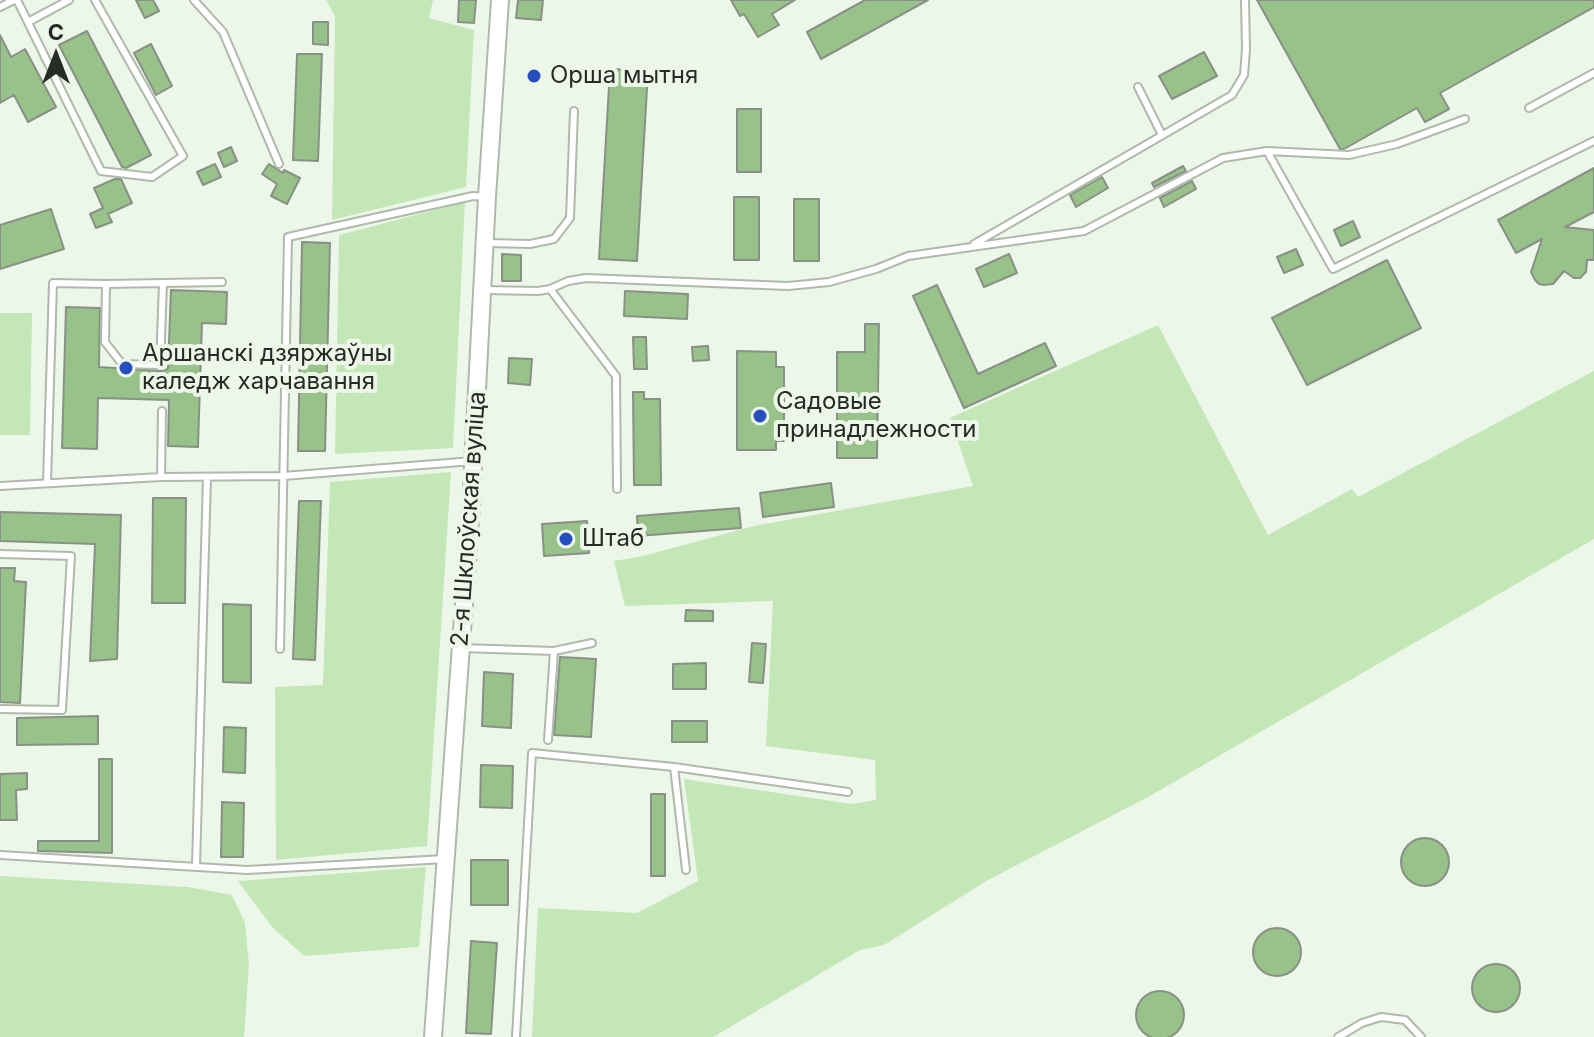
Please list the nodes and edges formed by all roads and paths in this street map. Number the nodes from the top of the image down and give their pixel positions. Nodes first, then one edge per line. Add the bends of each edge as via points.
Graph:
1 (16, 0) edge
2 (69, 0) edge
3 (95, 0) edge
4 (194, 0) edge
5 (500, 0) edge
6 (1245, 0) edge
7 (0, 7) edge
8 (28, 22) junction
9 (1594, 73) edge
10 (1138, 87) dead end
11 (1529, 108) dead end
12 (574, 111) dead end
13 (1465, 119) dead end
14 (1162, 135) junction
15 (1594, 141) edge
16 (1267, 151) junction
17 (279, 164) dead end
18 (487, 197) junction
19 (484, 243) junction
20 (971, 246) junction
21 (222, 282) dead end
22 (163, 283) junction
23 (106, 284) junction
24 (550, 289) junction
25 (482, 290) junction
26 (162, 411) dead end
27 (473, 461) junction
28 (283, 476) junction
29 (161, 477) junction
30 (207, 477) junction
31 (47, 482) junction
32 (0, 486) edge
33 (617, 489) dead end
34 (0, 554) edge
35 (592, 643) dead end
36 (461, 648) junction
37 (280, 649) dead end
38 (554, 651) junction
39 (0, 709) edge
40 (548, 740) dead end
41 (674, 767) junction
42 (848, 792) dead end
43 (0, 855) edge
44 (445, 859) junction
45 (196, 866) junction
46 (686, 870) dead end
47 (433, 1037) edge
48 (516, 1037) edge
49 (1338, 1037) edge
50 (1421, 1037) edge

1 - 7 lane
1 - 8 lane
2 - 8 lane
3 - 8 lane via 183,156 152,177 101,171
4 - 17 lane via 223,32
5 - 18 street, 2-я Шклоўская вуліца
6 - 14 lane via 1244,75 1232,95
9 - 11 lane
10 - 14 lane
12 - 19 lane via 570,218 554,239
13 - 16 lane via 1349,155
14 - 20 lane
15 - 16 lane via 1333,269
16 - 20 lane via 1223,158 1084,231
18 - 19 street, 2-я Шклоўская вуліца
18 - 28 lane via 288,237
19 - 25 street, 2-я Шклоўская вуліца
20 - 24 lane via 908,256 829,282 788,286 586,278
21 - 22 lane
22 - 23 lane
22 - 23 lane via 160,365 122,364 105,342
23 - 31 lane via 53,283
24 - 25 lane
24 - 33 lane via 616,376
25 - 27 street, 2-я Шклоўская вуліца
26 - 29 lane
27 - 28 lane
27 - 36 street, 2-я Шклоўская вуліца
28 - 30 lane
28 - 37 lane
29 - 30 lane
29 - 31 lane
30 - 45 lane
31 - 32 lane
34 - 39 lane via 71,556 62,710
35 - 38 lane
36 - 38 lane
36 - 44 street, 2-я Шклоўская вуліца
38 - 40 lane
41 - 42 lane
41 - 46 lane
41 - 48 lane via 532,753
43 - 45 lane
44 - 45 lane via 247,870
44 - 47 street, 2-я Шклоўская вуліца
49 - 50 lane via 1381,1017 1405,1020

